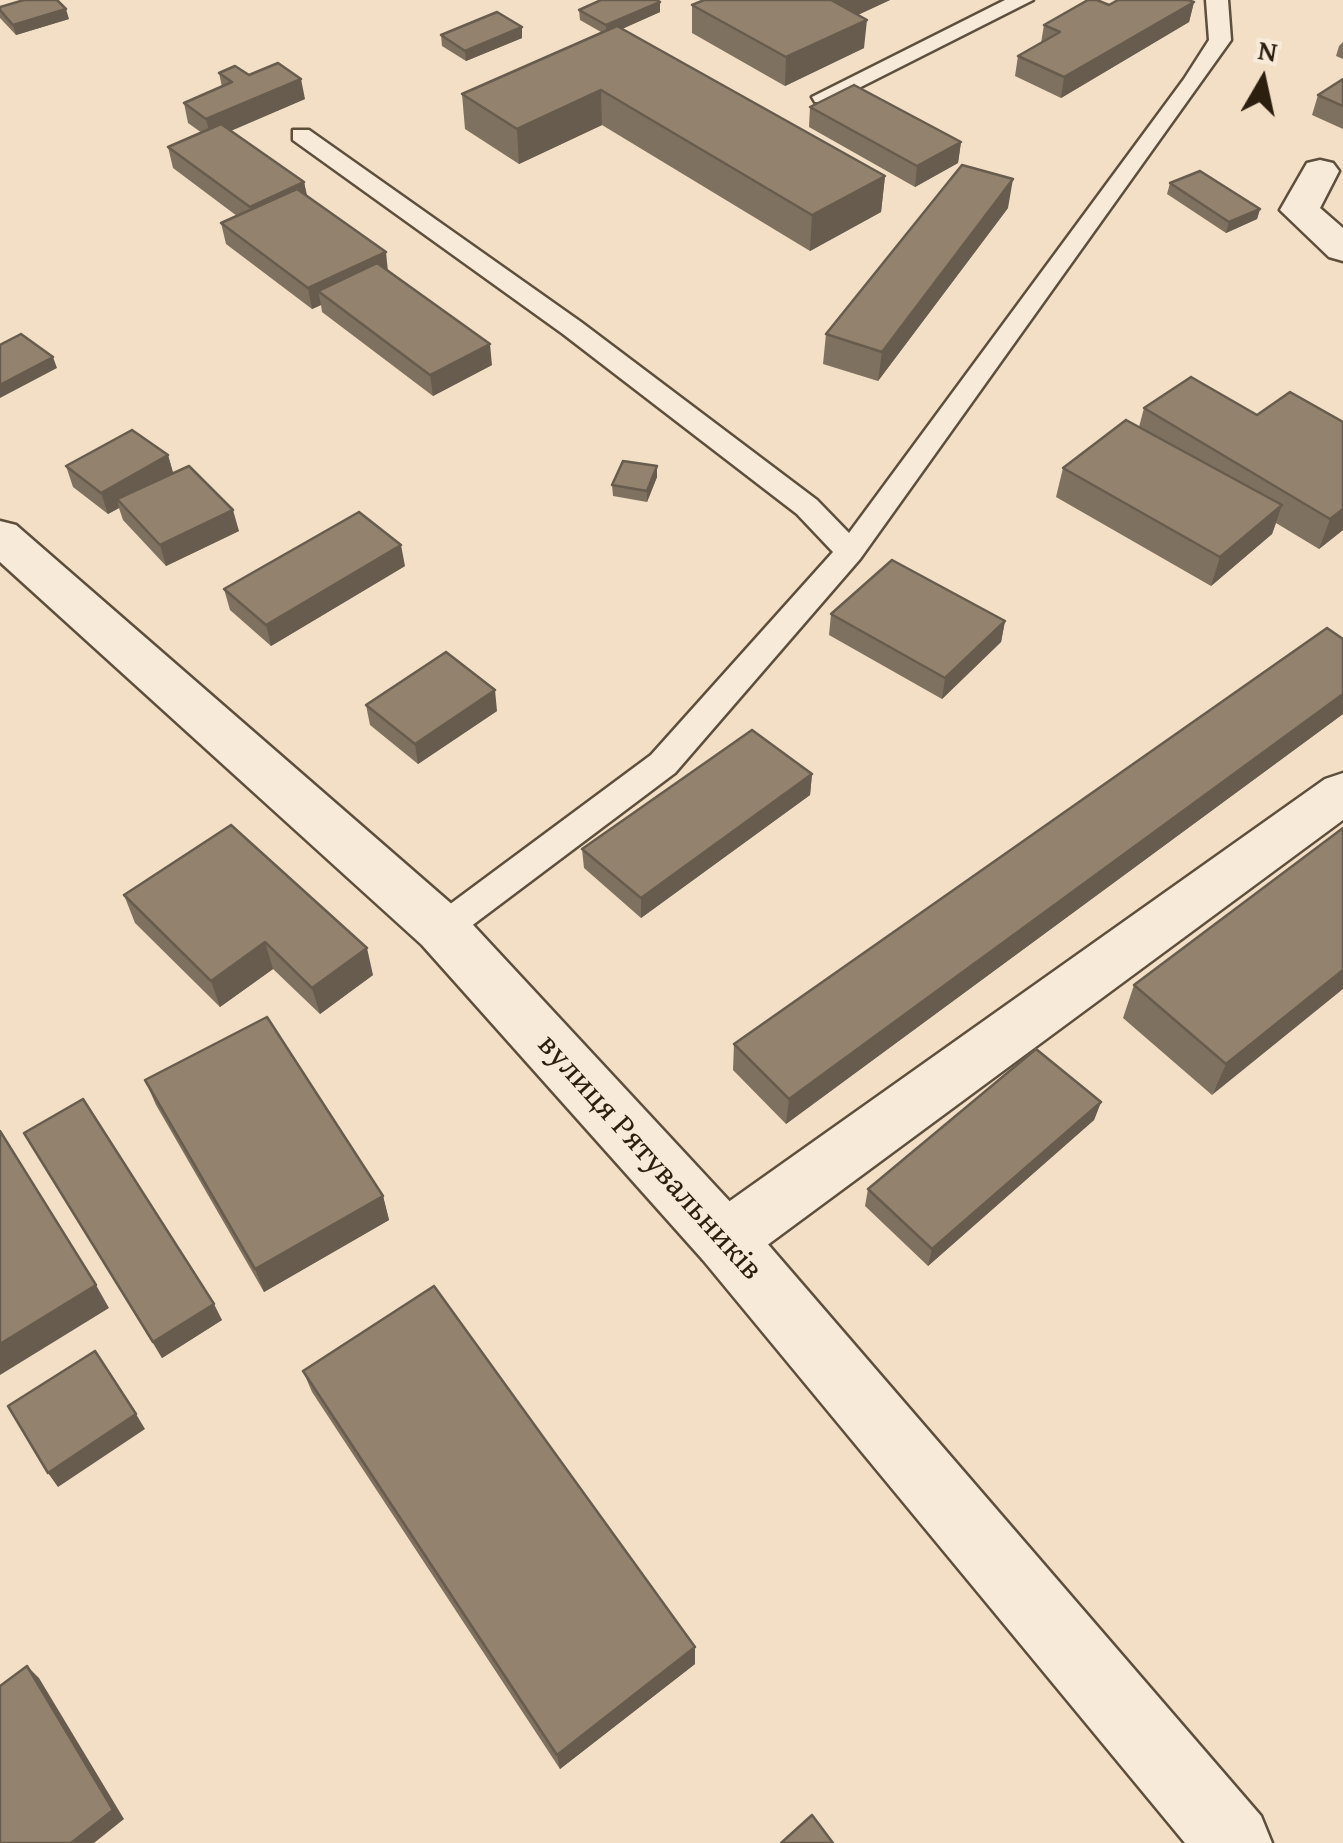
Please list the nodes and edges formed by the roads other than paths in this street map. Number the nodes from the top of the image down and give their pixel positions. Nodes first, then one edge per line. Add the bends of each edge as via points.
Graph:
1 (1022, 0) edge
2 (1217, 0) edge
3 (823, 96) edge
4 (301, 135) dead end
5 (1320, 171) dead end
6 (1343, 249) edge
7 (0, 536) edge
8 (850, 552) junction
9 (1343, 793) edge
10 (442, 928) junction
11 (725, 1240) junction
12 (1234, 1843) edge

1 - 3 lane
2 - 8 lane via 1220,40 1203,67
4 - 8 lane via 617,362 806,507
5 - 6 street via 1299,210
7 - 10 street, вулиця Рятувальників
8 - 10 lane via 663,764
9 - 11 street
10 - 11 street, вулиця Рятувальників
11 - 12 street, вулиця Рятувальників

